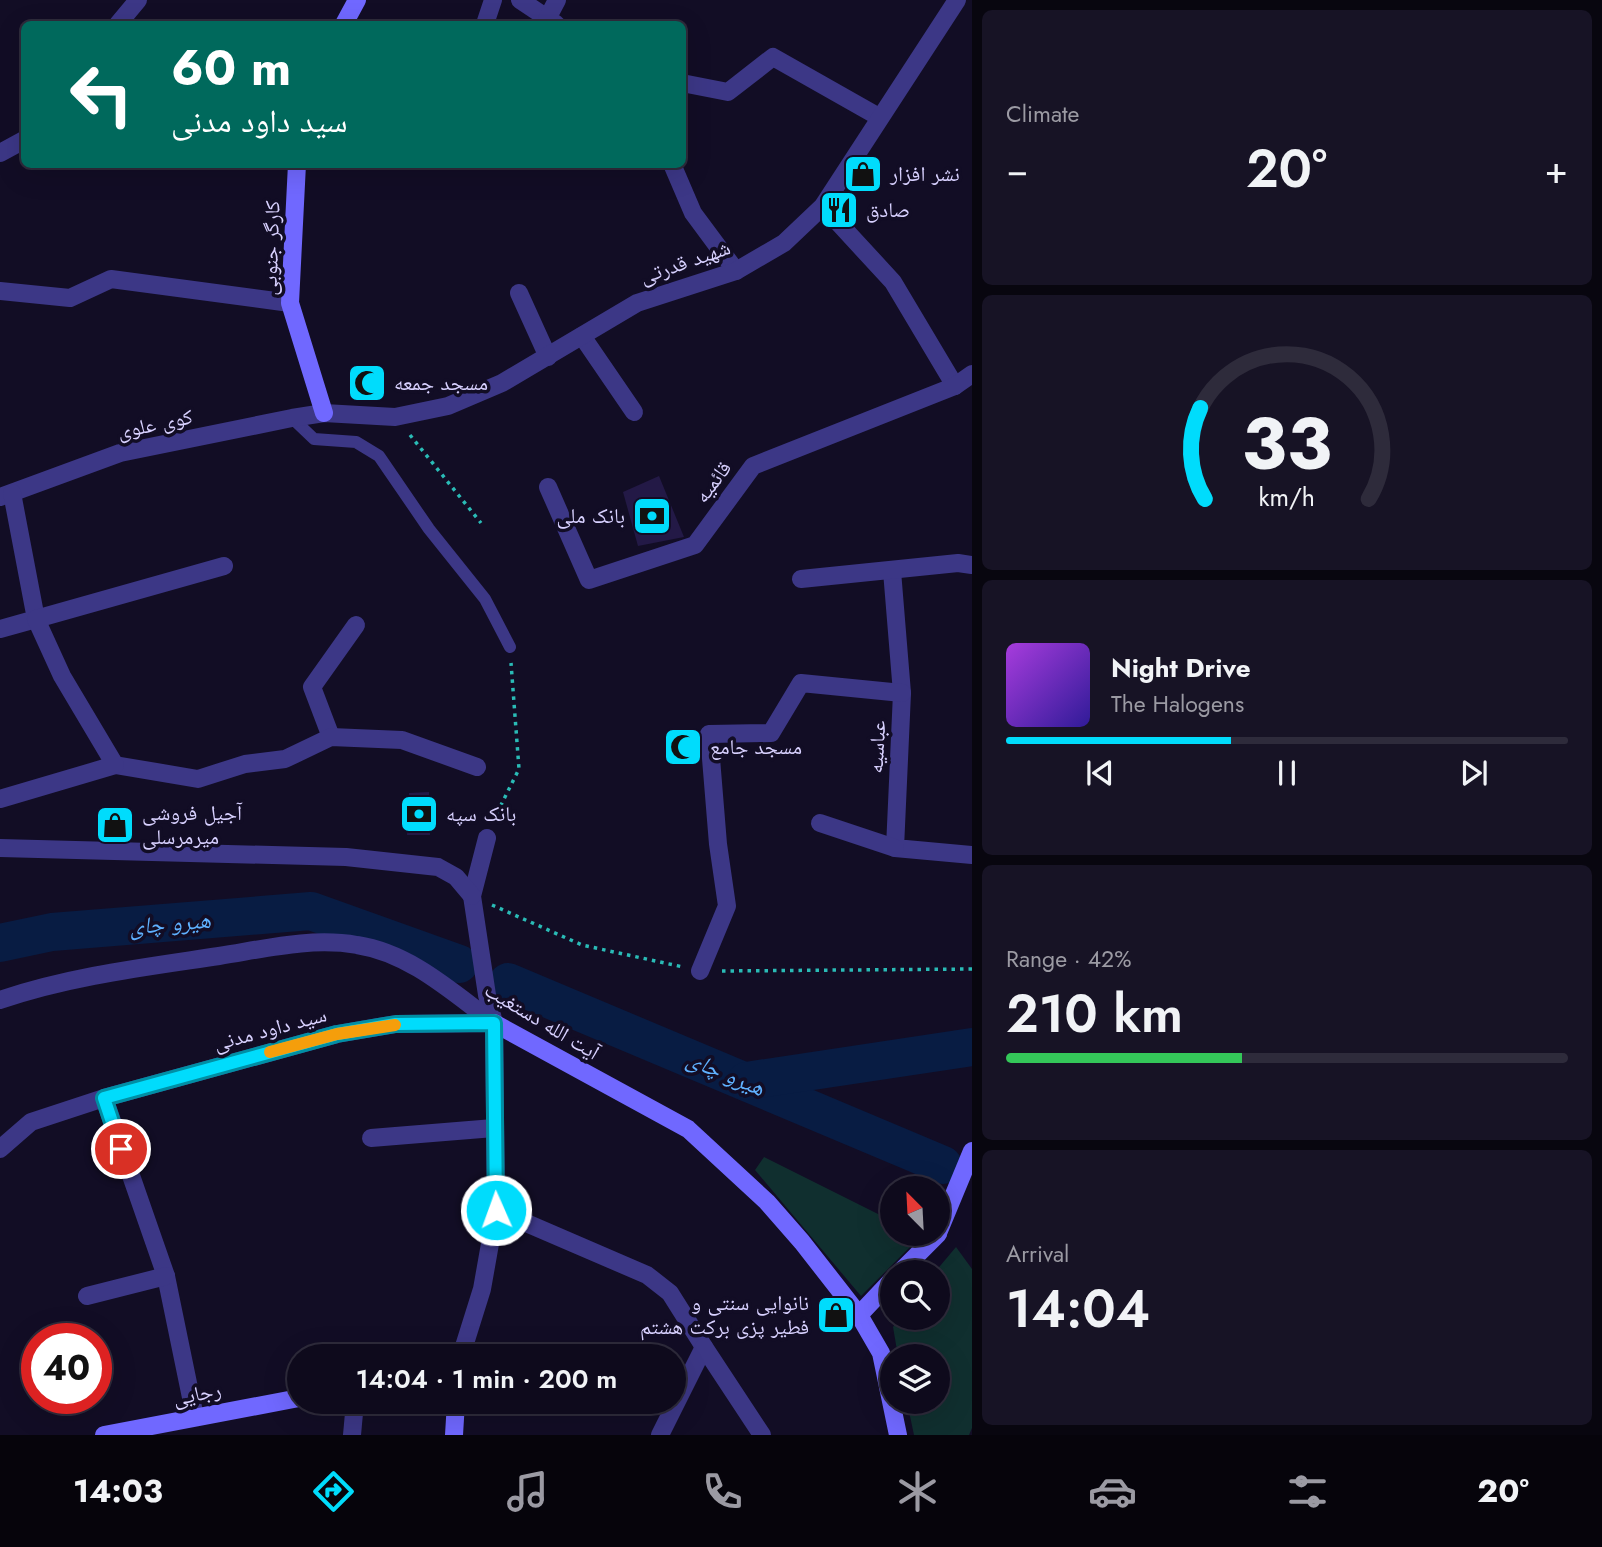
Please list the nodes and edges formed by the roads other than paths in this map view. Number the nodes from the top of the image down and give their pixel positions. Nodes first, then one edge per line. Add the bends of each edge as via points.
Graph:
1 (138, 0) edge
2 (357, 0) edge
3 (493, 0) edge
4 (520, 0) edge
5 (557, 0) edge
6 (957, 0) edge
7 (120, 21) edge
8 (346, 21) edge
9 (486, 21) edge
10 (550, 21) edge
11 (551, 21) edge
12 (686, 84) edge
13 (879, 117) junction
14 (21, 142) edge
15 (0, 153) edge
16 (297, 168) edge
17 (674, 168) edge
18 (823, 206) junction
19 (736, 271) junction
20 (0, 290) edge
21 (519, 293) dead end
22 (290, 303) junction
23 (582, 336) junction
24 (548, 357) junction
25 (972, 374) edge
26 (955, 386) junction
27 (634, 412) dead end
28 (324, 413) junction
29 (292, 418) junction
30 (548, 487) dead end
31 (6, 495) edge
32 (972, 565) edge
33 (224, 566) dead end
34 (892, 572) junction
35 (801, 579) dead end
36 (36, 619) junction
37 (355, 625) dead end
38 (0, 629) edge
39 (510, 647) road end
40 (902, 693) junction
41 (331, 737) junction
42 (115, 765) junction
43 (477, 767) dead end
44 (0, 799) edge
45 (820, 823) dead end
46 (487, 838) road end
47 (0, 848) edge
48 (895, 848) junction
49 (972, 855) edge
50 (472, 896) junction
51 (699, 971) dead end
52 (0, 1000) edge
53 (494, 1023) junction
54 (104, 1098) junction
55 (494, 1128) junction
56 (371, 1138) dead end
57 (0, 1149) edge
58 (972, 1151) edge
59 (950, 1205) edge
60 (496, 1210) junction
61 (926, 1246) edge
62 (912, 1260) edge
63 (166, 1276) junction
64 (880, 1293) edge
65 (87, 1296) dead end
66 (859, 1315) junction
67 (465, 1344) edge
68 (704, 1348) junction
69 (287, 1400) edge
70 (354, 1414) edge
71 (455, 1414) edge
72 (195, 1417) junction
73 (104, 1435) edge
74 (352, 1435) edge
75 (454, 1435) edge
76 (660, 1435) edge
77 (762, 1435) edge
78 (898, 1435) edge

1 - 7 street
2 - 8 main road
3 - 9 street
4 - 10 street
5 - 11 street
6 - 13 street, شهید قدرتی
12 - 13 street via 728,92 773,57
13 - 18 street, شهید قدرتی
14 - 15 street
16 - 22 main road, کارگر جنوبی
17 - 19 street via 693,213
18 - 19 street, شهید قدرتی via 784,243
18 - 26 street via 893,282
19 - 23 street, شهید قدرتی via 637,303
20 - 22 street via 70,298 111,279
21 - 24 street
22 - 28 main road, کارگر جنوبی
23 - 24 street, شهید قدرتی
23 - 27 street
24 - 28 street, شهید قدرتی via 448,406 395,417
25 - 26 street, قائمیه
26 - 30 street, قائمیه via 753,466 695,545 589,580
28 - 29 street, کوی علوی
29 - 31 street, کوی علوی via 120,453
29 - 39 lane via 314,439 356,442 379,456 485,599
31 - 36 street
32 - 34 street
33 - 36 street
34 - 35 street
34 - 40 street, عباسیه
36 - 38 street
36 - 42 street via 62,676
37 - 41 street via 312,687
40 - 48 street, عباسیه
40 - 51 street via 801,682 771,733 709,734 727,906
41 - 42 street via 285,760 244,764 198,779
41 - 43 street via 402,740
42 - 44 street
45 - 48 street
46 - 50 street
47 - 50 street via 346,856 438,867 456,877
48 - 49 street
50 - 53 street
52 - 53 street, آیت الله دستغیب via 36,988 140,968 311,942 358,945 414,965
53 - 54 street, سید داود مدنی via 396,1024 337,1034
53 - 55 street
53 - 66 main road, آیت الله دستغیب via 688,1129 767,1202
54 - 57 street, سید داود مدنی via 31,1122
54 - 63 street
55 - 56 street
55 - 60 street
58 - 59 main road
60 - 67 street via 482,1289
60 - 68 street via 647,1275 670,1293
61 - 62 main road
63 - 65 street
63 - 72 street
64 - 66 main road
66 - 78 main road, آیت الله دستغیب via 881,1353
68 - 76 street
68 - 77 street
69 - 72 main road, رجایی
70 - 74 street
71 - 75 main road
72 - 73 main road, رجایی

